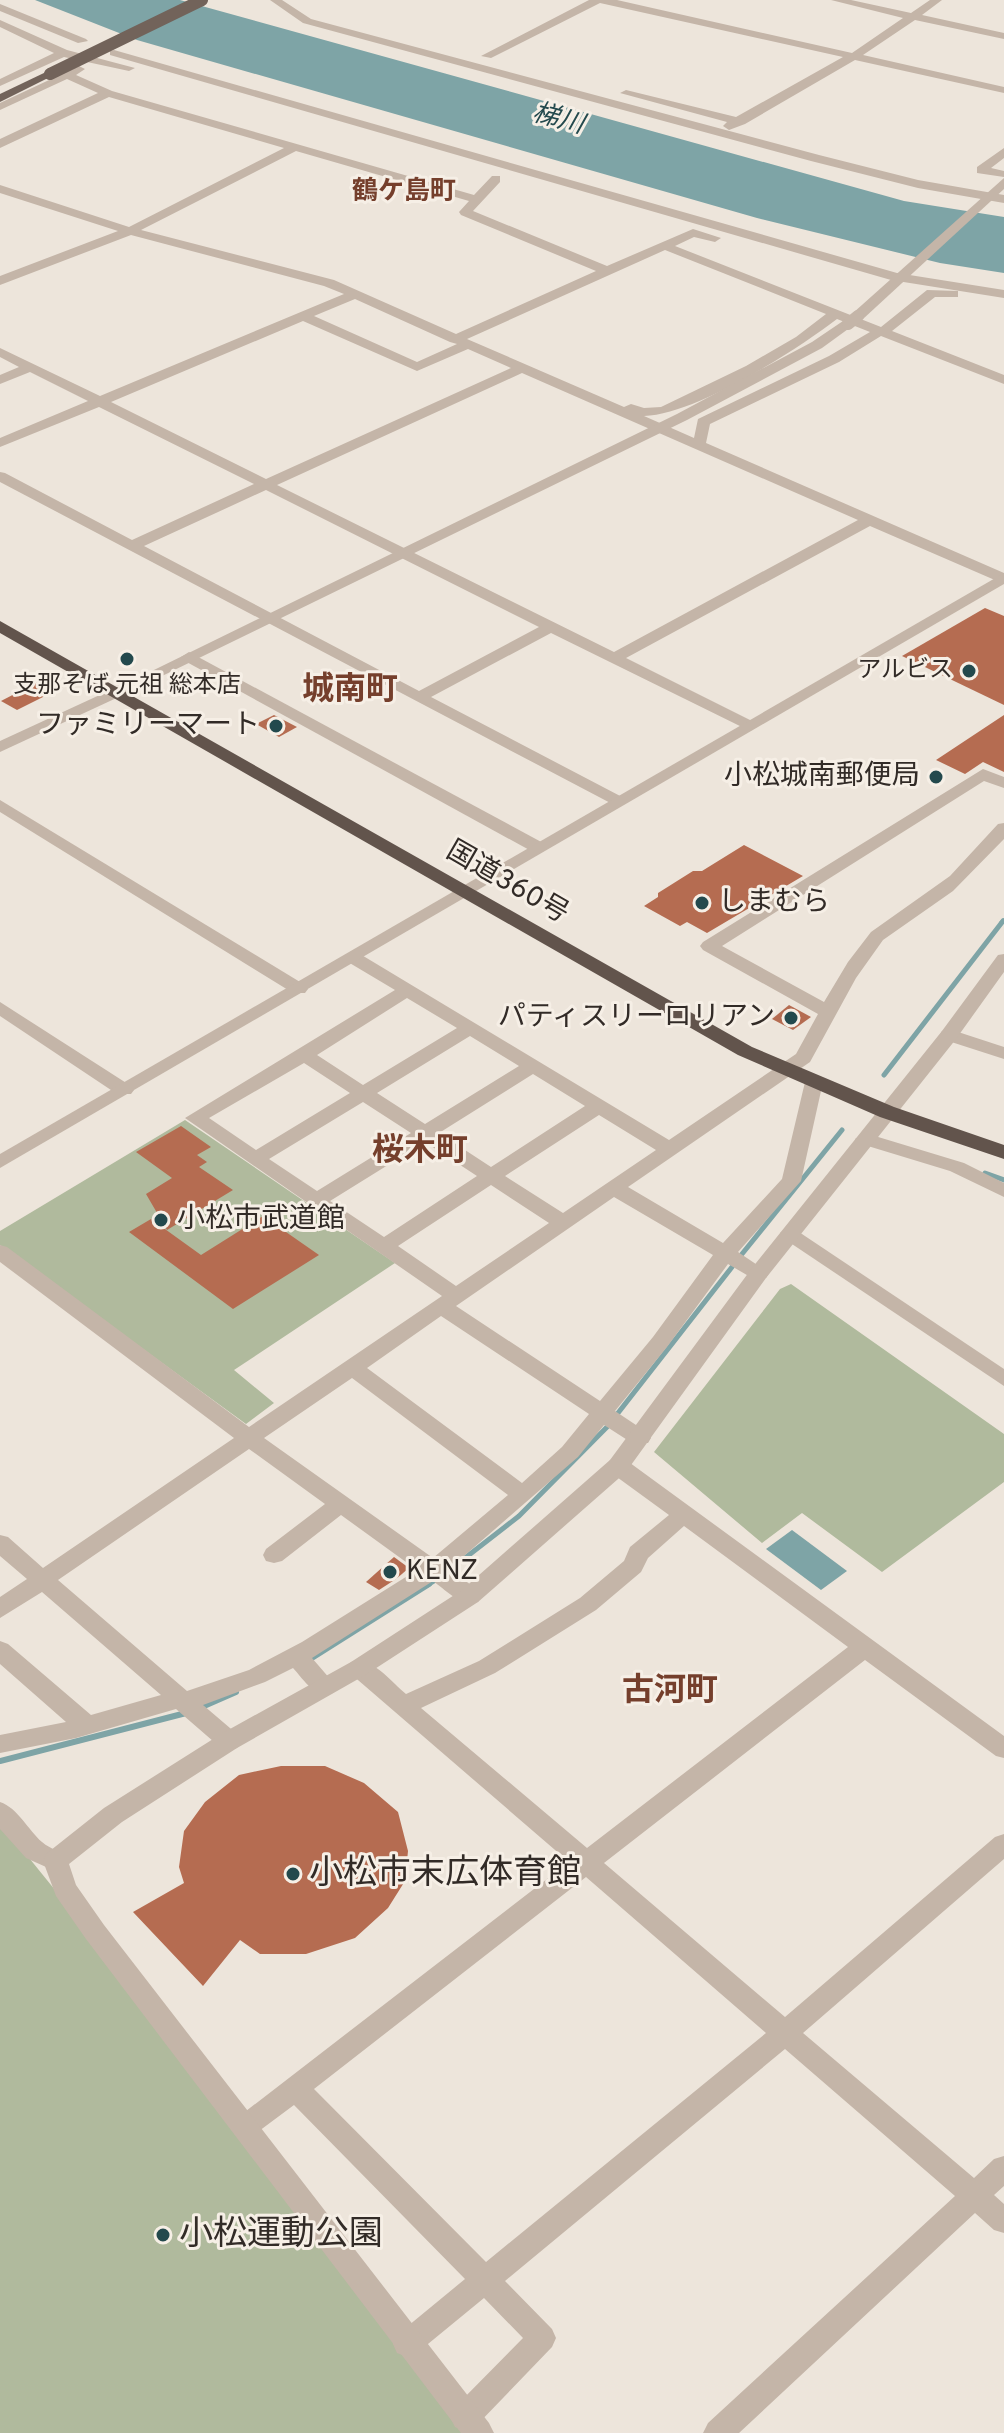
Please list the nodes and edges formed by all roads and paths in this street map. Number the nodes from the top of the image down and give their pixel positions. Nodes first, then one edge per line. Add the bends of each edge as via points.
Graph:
1 (186, 0) edge
2 (202, 0) edge
3 (275, 0) edge
4 (295, 0) edge
5 (599, 0) edge
6 (836, 0) edge
7 (937, 0) edge
8 (0, 7) edge
9 (912, 16) junction
10 (0, 23) edge
11 (1004, 36) edge
12 (82, 41) dead end
13 (63, 53) junction
14 (114, 53) dead end
15 (487, 56) junction
16 (854, 56) junction
17 (97, 60) junction
18 (46, 73) junction
19 (66, 75) junction
20 (0, 83) edge
21 (231, 88) junction
22 (1004, 90) edge
23 (0, 91) edge
24 (108, 93) junction
25 (0, 99) edge
26 (0, 107) edge
27 (639, 111) junction
28 (741, 122) junction
29 (0, 144) edge
30 (295, 147) junction
31 (1004, 152) edge
32 (1003, 178) edge
33 (496, 179) dead end
34 (0, 189) edge
35 (476, 199) junction
36 (986, 199) junction
37 (1004, 199) edge
38 (130, 231) junction
39 (665, 246) junction
40 (810, 252) junction
41 (607, 271) junction
42 (906, 275) junction
43 (0, 281) edge
44 (1004, 294) edge
45 (354, 295) junction
46 (836, 313) junction
47 (302, 316) junction
48 (882, 332) junction
49 (461, 341) junction
50 (0, 352) edge
51 (31, 367) junction
52 (522, 368) junction
53 (0, 380) edge
54 (1004, 380) edge
55 (100, 401) junction
56 (605, 404) junction
57 (658, 427) junction
58 (0, 443) edge
59 (697, 444) junction
60 (0, 476) edge
61 (266, 485) junction
62 (869, 520) junction
63 (133, 545) junction
64 (401, 553) junction
65 (1004, 579) edge
66 (269, 617) junction
67 (0, 626) edge
68 (550, 627) junction
69 (189, 657) junction
70 (614, 658) junction
71 (117, 692) junction
72 (419, 697) junction
73 (750, 726) junction
74 (0, 747) edge
75 (1004, 783) edge
76 (618, 802) junction
77 (0, 805) edge
78 (1004, 828) edge
79 (539, 848) junction
80 (465, 891) junction
81 (354, 958) junction
82 (1004, 959) edge
83 (299, 989) junction
84 (408, 990) junction
85 (0, 1008) edge
86 (830, 1013) junction
87 (470, 1028) junction
88 (949, 1035) junction
89 (1004, 1053) edge
90 (304, 1055) junction
91 (533, 1066) junction
92 (785, 1071) junction
93 (814, 1082) junction
94 (124, 1090) junction
95 (363, 1093) junction
96 (599, 1106) junction
97 (887, 1112) junction
98 (427, 1134) junction
99 (865, 1139) junction
100 (671, 1150) junction
101 (1004, 1152) edge
102 (256, 1159) junction
103 (0, 1162) edge
104 (491, 1176) junction
105 (616, 1189) junction
106 (1004, 1191) edge
107 (317, 1200) junction
108 (564, 1223) junction
109 (790, 1233) junction
110 (384, 1246) junction
111 (0, 1252) edge
112 (725, 1253) junction
113 (759, 1273) junction
114 (448, 1300) junction
115 (351, 1367) junction
116 (1004, 1379) edge
117 (601, 1412) junction
118 (640, 1438) junction
119 (250, 1439) junction
120 (618, 1466) junction
121 (523, 1495) junction
122 (341, 1504) junction
123 (684, 1514) junction
124 (0, 1543) edge
125 (274, 1555) dead end
126 (433, 1570) junction
127 (44, 1579) junction
128 (470, 1596) junction
129 (0, 1609) edge
130 (865, 1647) junction
131 (0, 1650) edge
132 (307, 1668) junction
133 (359, 1668) junction
134 (182, 1700) junction
135 (403, 1706) junction
136 (87, 1726) junction
137 (229, 1741) junction
138 (0, 1744) edge
139 (1004, 1749) edge
140 (0, 1812) edge
141 (1004, 1844) edge
142 (55, 1861) junction
143 (587, 1864) junction
144 (785, 2033) junction
145 (296, 2089) junction
146 (246, 2126) junction
147 (1004, 2168) edge
148 (974, 2196) junction
149 (1004, 2221) edge
150 (484, 2281) junction
151 (407, 2344) junction
152 (472, 2425) edge
153 (718, 2433) edge

1 - 18 main road
2 - 18 main road, bridge
3 - 27 street via 307,21
4 - 15 street via 322,13
5 - 15 street
5 - 16 street
6 - 9 street
7 - 9 street
8 - 12 street
9 - 11 street
9 - 16 street
10 - 13 street
13 - 17 street
13 - 20 street
14 - 21 street
15 - 28 street
16 - 22 street
16 - 28 street
17 - 19 street
17 - 21 street
18 - 23 main road
18 - 25 main road
19 - 24 street
19 - 26 street
21 - 40 street
24 - 29 street
24 - 30 street
27 - 28 street via 731,126
27 - 36 street
30 - 35 street
30 - 38 street
31 - 32 street via 981,170
32 - 36 street
33 - 35 street
34 - 38 street
35 - 41 street via 465,212
36 - 37 street
36 - 42 street
38 - 43 street
38 - 45 street via 329,283
39 - 40 street via 693,233
39 - 41 street
39 - 46 street
40 - 42 street
41 - 49 street
42 - 44 street
42 - 57 street via 817,345
44 - 48 street via 932,293
45 - 47 street
45 - 49 street
46 - 48 street
46 - 56 street via 751,369 664,411
47 - 49 street via 417,367
47 - 55 street
48 - 54 street
48 - 59 street via 703,422
49 - 52 street
50 - 51 street
51 - 53 street
51 - 55 street
52 - 56 street
52 - 61 street
55 - 58 street
55 - 61 street
56 - 57 street
57 - 59 street
57 - 64 street
59 - 62 street
60 - 63 street
61 - 63 street
61 - 64 street
62 - 65 street
62 - 70 street
63 - 66 street
64 - 66 street
64 - 68 street
65 - 73 street
66 - 69 street
66 - 72 street
67 - 71 highway, 国道360号
68 - 70 street
68 - 72 street
69 - 71 street
69 - 79 street
70 - 73 street
71 - 74 street
71 - 80 highway, 国道360号
72 - 76 street
73 - 76 street
75 - 86 street via 983,774 709,946
76 - 79 street
77 - 83 street
78 - 86 street via 939,894 901,915 876,938
79 - 80 street
80 - 81 street
80 - 92 highway, 国道360号
81 - 83 street
81 - 84 street
82 - 88 street
83 - 94 street
84 - 87 street
84 - 90 street
85 - 94 street
86 - 92 street via 803,1058
87 - 91 street
87 - 95 street
88 - 89 street
88 - 97 street
90 - 95 street
90 - 102 street via 195,1118
91 - 96 street
91 - 98 street
92 - 93 highway, 国道360号
92 - 100 street
93 - 97 highway, 国道360号
93 - 112 street via 791,1181
94 - 103 street
95 - 98 street
95 - 102 street
96 - 100 street
96 - 104 street
97 - 99 street
97 - 101 highway, 国道360号
98 - 104 street
98 - 107 street
99 - 106 street via 957,1167
99 - 109 street
100 - 105 street
102 - 107 street
104 - 108 street
104 - 110 street
105 - 108 street
105 - 112 street
107 - 110 street
108 - 114 street
109 - 113 street
109 - 116 street
110 - 114 street
111 - 119 street
112 - 113 street
112 - 117 street
113 - 118 street
114 - 115 street
114 - 117 street
115 - 119 street
115 - 121 street
117 - 118 street
117 - 121 street via 570,1452
118 - 120 street
119 - 122 street
119 - 127 street
120 - 123 street
120 - 128 street
121 - 126 street
122 - 125 street
122 - 126 street
123 - 130 street
123 - 135 street via 588,1604 487,1667
124 - 127 street
126 - 128 street
126 - 132 street
127 - 129 street
127 - 134 street
128 - 133 street
130 - 139 street
130 - 143 street
131 - 136 street
132 - 133 street
132 - 134 street via 257,1676
132 - 137 street
133 - 135 street
134 - 136 street
134 - 137 street
135 - 143 street
136 - 138 street
137 - 142 street via 113,1815
140 - 142 street via 35,1851
141 - 144 street
142 - 146 street via 65,1889 95,1932
143 - 144 street
143 - 145 street
144 - 148 street
144 - 150 street
145 - 146 street
145 - 150 street
146 - 151 street
147 - 148 street
148 - 149 street
148 - 153 street
150 - 151 street
150 - 152 street via 542,2338
151 - 152 street

